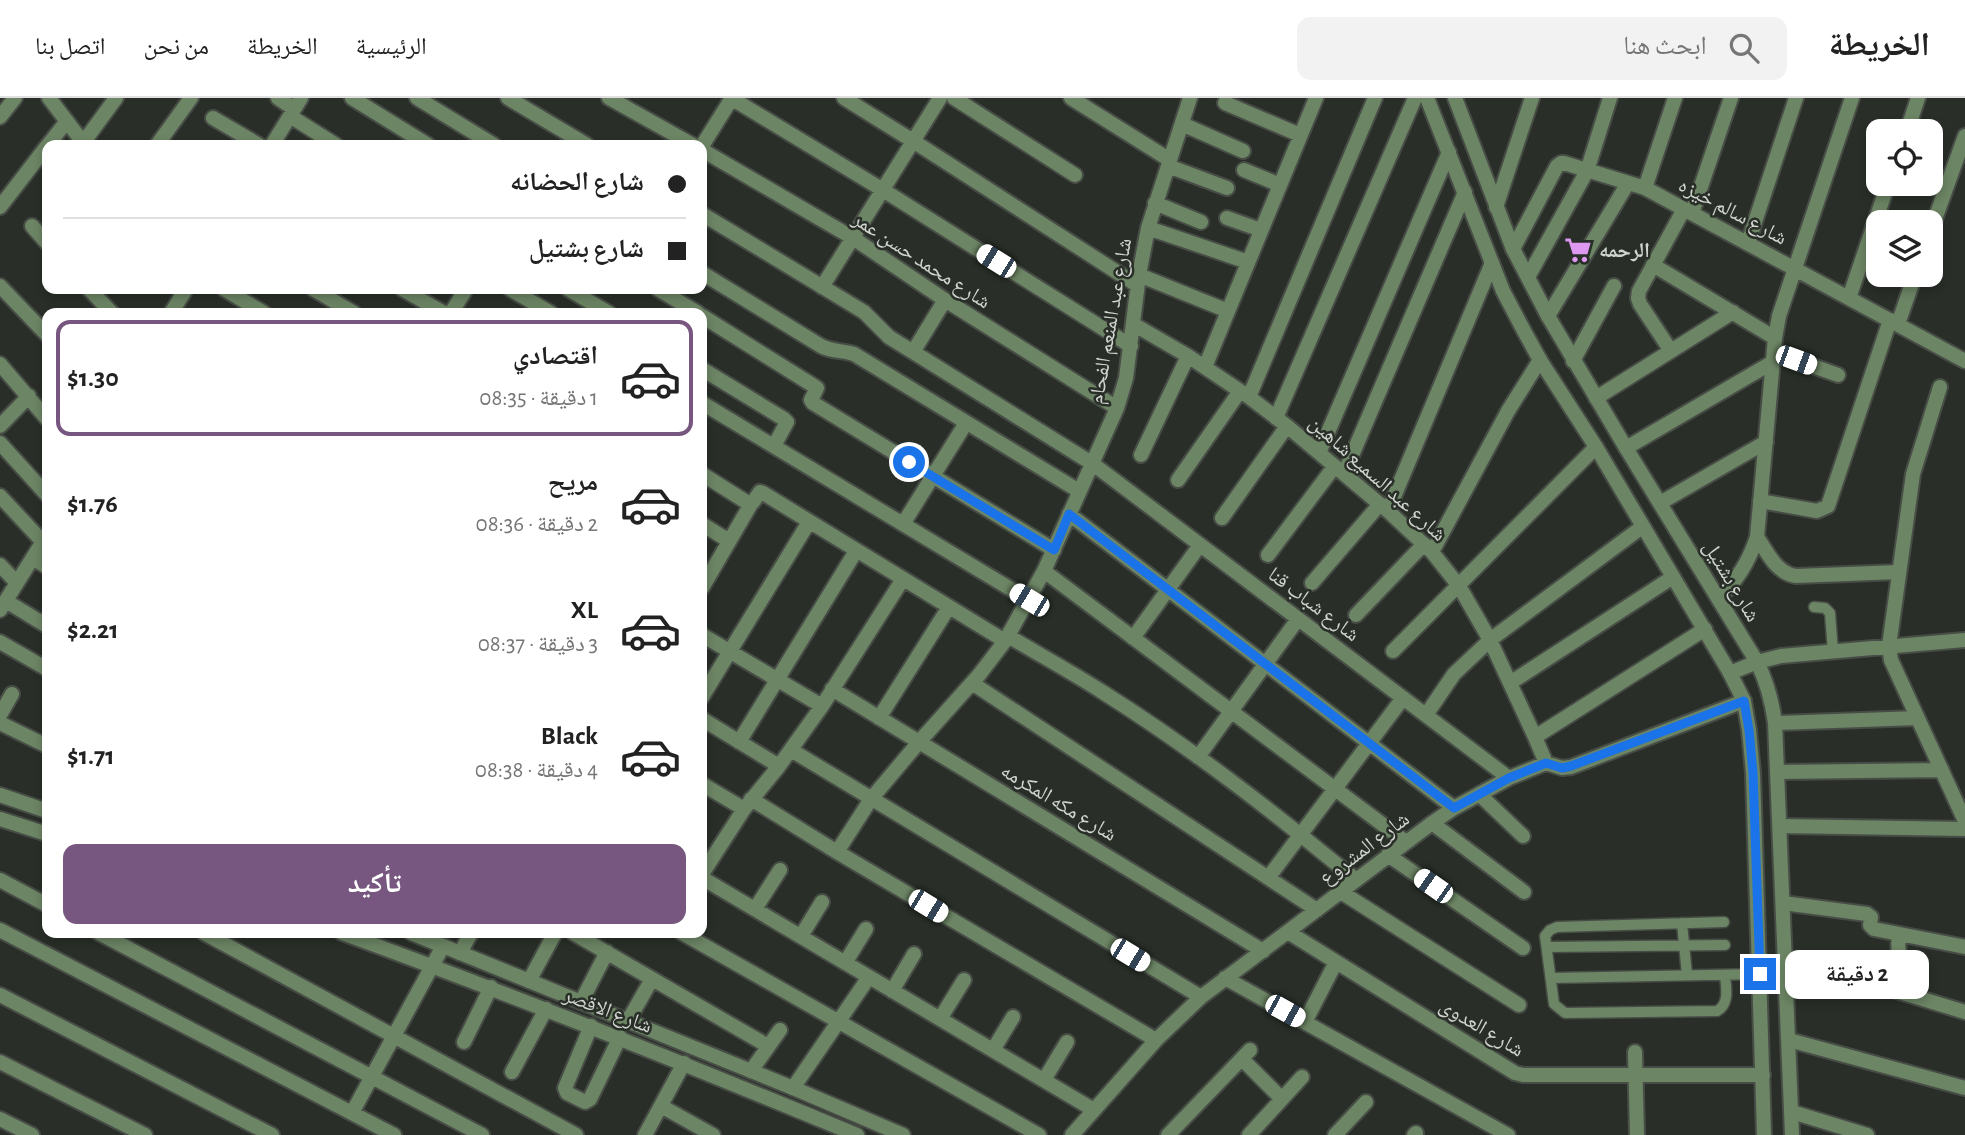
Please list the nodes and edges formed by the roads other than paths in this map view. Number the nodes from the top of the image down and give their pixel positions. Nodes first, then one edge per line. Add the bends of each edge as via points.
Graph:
1 (15, 98) edge
2 (116, 98) edge
3 (191, 98) edge
4 (278, 98) edge
5 (352, 98) edge
6 (417, 98) edge
7 (509, 98) edge
8 (609, 98) edge
9 (732, 98) edge
10 (844, 98) edge
11 (940, 98) edge
12 (954, 98) edge
13 (1071, 98) edge
14 (1190, 98) edge
15 (1316, 98) edge
16 (1374, 98) edge
17 (1415, 98) edge
18 (1427, 98) edge
19 (1455, 98) edge
20 (1532, 98) edge
21 (1610, 98) edge
22 (1675, 98) edge
23 (1731, 98) edge
24 (1797, 98) edge
25 (1852, 98) edge
26 (1918, 98) edge
27 (53, 100) edge
28 (1225, 103) dead end
29 (295, 108) edge
30 (0, 117) edge
31 (213, 118) dead end
32 (1911, 119) edge
33 (67, 121) junction
34 (1182, 124) junction
35 (1300, 135) junction
36 (1965, 135) edge
37 (53, 140) edge
38 (81, 140) edge
39 (87, 140) edge
40 (161, 140) edge
41 (250, 140) edge
42 (275, 140) edge
43 (330, 140) edge
44 (420, 140) edge
45 (486, 140) edge
46 (579, 140) edge
47 (684, 140) edge
48 (707, 140) edge
49 (914, 141) junction
50 (707, 151) edge
51 (1243, 151) dead end
52 (1448, 152) junction
53 (42, 154) edge
54 (1169, 163) junction
55 (1244, 170) dead end
56 (1587, 171) junction
57 (1076, 175) dead end
58 (1628, 183) junction
59 (1280, 185) junction
60 (1227, 188) dead end
61 (1645, 188) junction
62 (883, 190) junction
63 (1465, 192) junction
64 (1884, 196) edge
65 (1155, 203) junction
66 (0, 207) edge
67 (1496, 207) junction
68 (1938, 210) edge
69 (1688, 211) junction
70 (707, 217) edge
71 (1227, 218) dead end
72 (1202, 222) dead end
73 (32, 226) dead end
74 (1148, 228) junction
75 (1261, 230) junction
76 (42, 236) edge
77 (853, 239) junction
78 (1748, 243) junction
79 (1513, 249) junction
80 (1248, 262) junction
81 (1492, 262) junction
82 (1653, 265) junction
83 (1794, 268) junction
84 (707, 276) edge
85 (1528, 277) junction
86 (1138, 280) junction
87 (0, 286) edge
88 (1614, 286) dead end
89 (822, 287) junction
90 (1910, 287) edge
91 (97, 294) edge
92 (232, 294) edge
93 (322, 294) edge
94 (411, 294) edge
95 (519, 294) edge
96 (577, 294) edge
97 (666, 294) edge
98 (1849, 298) junction
99 (944, 300) junction
100 (108, 308) edge
101 (256, 308) edge
102 (345, 308) edge
103 (435, 308) edge
104 (542, 308) edge
105 (600, 308) edge
106 (689, 308) edge
107 (1228, 311) junction
108 (1732, 312) junction
109 (1548, 316) junction
110 (707, 319) edge
111 (1894, 322) junction
112 (1133, 324) junction
113 (42, 330) edge
114 (1131, 346) junction
115 (1671, 351) junction
116 (1774, 351) junction
117 (913, 352) junction
118 (1188, 356) junction
119 (1539, 360) junction
120 (1573, 361) junction
121 (1965, 361) edge
122 (0, 364) edge
123 (1205, 367) junction
124 (707, 372) edge
125 (1838, 375) dead end
126 (1940, 387) dead end
127 (1245, 394) junction
128 (29, 396) junction
129 (1596, 398) junction
130 (707, 406) edge
131 (1117, 408) junction
132 (42, 413) edge
133 (1282, 422) junction
134 (966, 423) junction
135 (0, 426) edge
136 (1766, 442) junction
137 (0, 443) edge
138 (774, 446) junction
139 (1596, 447) junction
140 (1626, 448) junction
141 (1319, 453) junction
142 (1141, 455) dead end
143 (1093, 464) junction
144 (1339, 470) junction
145 (932, 476) junction
146 (707, 477) edge
147 (1178, 480) dead end
148 (42, 489) edge
149 (1079, 491) junction
150 (0, 496) edge
151 (1760, 501) junction
152 (1660, 503) junction
153 (751, 504) junction
154 (1384, 508) junction
155 (1069, 514) junction
156 (1222, 518) dead end
157 (809, 522) junction
158 (903, 524) junction
159 (707, 527) edge
160 (1642, 527) junction
161 (42, 536) edge
162 (1757, 537) junction
163 (729, 541) junction
164 (42, 544) edge
165 (1200, 545) junction
166 (1428, 548) junction
167 (1054, 550) junction
168 (856, 551) junction
169 (1268, 555) dead end
170 (33, 558) junction
171 (42, 564) edge
172 (0, 565) edge
173 (1044, 571) junction
174 (1899, 572) junction
175 (1673, 577) junction
176 (707, 579) edge
177 (903, 579) junction
178 (17, 583) junction
179 (1312, 583) dead end
180 (1459, 586) junction
181 (1168, 589) junction
182 (1718, 599) junction
183 (1029, 600) junction
184 (3, 606) edge
185 (948, 607) junction
186 (1814, 607) dead end
187 (1356, 615) dead end
188 (1298, 619) junction
189 (42, 624) edge
190 (1705, 629) junction
191 (707, 638) edge
192 (1133, 638) junction
193 (1007, 639) junction
194 (1490, 640) junction
195 (1965, 640) edge
196 (0, 642) edge
197 (1889, 646) junction
198 (1393, 650) dead end
199 (730, 651) junction
200 (1833, 652) junction
201 (1757, 662) junction
202 (1265, 664) junction
203 (42, 666) edge
204 (1730, 673) junction
205 (778, 680) junction
206 (972, 683) junction
207 (1510, 684) junction
208 (707, 689) edge
209 (832, 689) junction
210 (12, 694) dead end
211 (1403, 698) junction
212 (1744, 701) junction
213 (821, 706) junction
214 (1231, 711) junction
215 (0, 715) edge
216 (1426, 715) junction
217 (879, 718) junction
218 (1917, 718) junction
219 (707, 722) edge
220 (0, 723) edge
221 (1775, 723) junction
222 (1535, 737) junction
223 (739, 742) junction
224 (919, 742) junction
225 (1369, 743) junction
226 (42, 744) edge
227 (791, 750) junction
228 (1198, 757) junction
229 (1546, 763) junction
230 (779, 766) junction
231 (1942, 770) junction
232 (1777, 772) junction
233 (1509, 778) junction
234 (707, 786) edge
235 (1335, 789) junction
236 (1479, 794) junction
237 (0, 795) edge
238 (1965, 795) edge
239 (871, 799) junction
240 (747, 804) junction
241 (1454, 808) junction
242 (42, 809) edge
243 (1963, 816) edge
244 (0, 819) edge
245 (1432, 822) junction
246 (1780, 826) junction
247 (1965, 829) edge
248 (42, 832) edge
249 (1301, 834) junction
250 (1523, 836) dead end
251 (1406, 842) junction
252 (837, 852) junction
253 (707, 853) edge
254 (1388, 855) junction
255 (780, 870) dead end
256 (1268, 878) junction
257 (707, 879) edge
258 (0, 880) edge
259 (1356, 880) junction
260 (1341, 892) junction
261 (1524, 892) dead end
262 (42, 902) edge
263 (822, 902) dead end
264 (1783, 903) junction
265 (755, 909) junction
266 (1317, 910) junction
267 (1724, 922) dead end
268 (1682, 923) junction
269 (0, 929) edge
270 (866, 929) dead end
271 (1288, 932) junction
272 (1898, 934) junction
273 (801, 936) junction
274 (108, 938) edge
275 (213, 938) edge
276 (355, 938) edge
277 (423, 938) edge
278 (468, 938) edge
279 (552, 938) edge
280 (582, 938) edge
281 (691, 938) edge
282 (1725, 944) dead end
283 (1684, 945) junction
284 (443, 946) junction
285 (1547, 947) junction
286 (1965, 947) edge
287 (1523, 948) dead end
288 (1263, 951) junction
289 (607, 952) junction
290 (460, 953) junction
291 (914, 954) dead end
292 (1785, 957) junction
293 (1336, 962) junction
294 (845, 963) junction
295 (433, 965) junction
296 (1760, 974) junction
297 (1687, 975) junction
298 (1725, 975) junction
299 (869, 977) junction
300 (1225, 978) junction
301 (1551, 978) junction
302 (652, 979) junction
303 (964, 980) dead end
304 (529, 981) junction
305 (491, 987) junction
306 (892, 990) junction
307 (1900, 992) junction
308 (0, 995) edge
309 (1201, 997) junction
310 (581, 1002) junction
311 (1519, 1004) dead end
312 (546, 1009) junction
313 (1965, 1012) edge
314 (1013, 1017) dead end
315 (940, 1018) junction
316 (628, 1021) junction
317 (838, 1021) junction
318 (1305, 1022) junction
319 (590, 1026) junction
320 (780, 1030) dead end
321 (395, 1035) junction
322 (620, 1037) junction
323 (1156, 1040) junction
324 (1789, 1040) junction
325 (464, 1042) dead end
326 (1067, 1042) dead end
327 (768, 1046) junction
328 (992, 1050) junction
329 (1635, 1052) dead end
330 (0, 1062) edge
331 (684, 1063) junction
332 (751, 1071) junction
333 (512, 1072) dead end
334 (1763, 1075) junction
335 (1636, 1076) junction
336 (372, 1077) junction
337 (1302, 1077) dead end
338 (1044, 1080) junction
339 (793, 1088) junction
340 (1965, 1088) edge
341 (1282, 1099) junction
342 (1366, 1102) dead end
343 (661, 1106) junction
344 (1094, 1110) junction
345 (1792, 1112) junction
346 (352, 1113) junction
347 (0, 1119) edge
348 (32, 1135) edge
349 (145, 1135) edge
350 (272, 1135) edge
351 (394, 1135) edge
352 (482, 1135) edge
353 (576, 1135) edge
354 (645, 1135) edge
355 (711, 1135) edge
356 (857, 1135) edge
357 (903, 1135) edge
358 (1039, 1135) edge
359 (1072, 1135) edge
360 (1168, 1135) edge
361 (1249, 1135) edge
362 (1335, 1135) edge
363 (1508, 1135) edge
364 (1637, 1135) edge
365 (1764, 1135) edge
366 (1792, 1135) edge
367 (1867, 1135) edge

1 - 30 street
2 - 39 street
3 - 40 street
4 - 29 street
5 - 44 street
6 - 45 street
7 - 46 street
8 - 47 street
9 - 48 street
9 - 62 street
10 - 49 street
11 - 49 street
12 - 57 street
13 - 54 street
14 - 34 street, شارع عبد المنعم الفحام
15 - 35 street
16 - 127 street
17 - 133 street
18 - 52 street
19 - 67 street, شارع بشتيل
20 - 67 street
21 - 56 street
22 - 61 street
23 - 69 street
24 - 78 street
25 - 83 street
26 - 32 street
27 - 33 street
28 - 35 street
29 - 42 street
29 - 43 street
31 - 41 street
33 - 37 street
33 - 38 street
34 - 51 street
34 - 54 street, شارع عبد المنعم الفحام
35 - 59 street
36 - 68 street
49 - 62 street
49 - 86 street
50 - 77 street, شارع محمد حسن عمر
52 - 63 street
52 - 141 street
53 - 66 street
54 - 60 street
54 - 65 street, شارع عبد المنعم الفحام
55 - 59 street
56 - 58 street, شارع سالم خيزه
56 - 79 street, شارع سالم خيزه via 1559,164
56 - 85 street
58 - 61 street, شارع سالم خيزه
58 - 109 street
59 - 75 street
61 - 69 street, شارع سالم خيزه
62 - 77 street
62 - 114 street
63 - 81 street
63 - 144 street
64 - 98 street
65 - 72 street
65 - 74 street, شارع عبد المنعم الفحام
67 - 79 street, شارع بشتيل
69 - 78 street, شارع سالم خيزه
69 - 82 street
70 - 89 street, شارع شباب قنا
71 - 75 street
73 - 76 street
74 - 80 street
74 - 86 street, شارع عبد المنعم الفحام
75 - 80 street
77 - 89 street
77 - 99 street, شارع محمد حسن عمر
78 - 83 street, شارع سالم خيزه
79 - 85 street, شارع بشتيل
80 - 107 street
81 - 119 street
81 - 154 street
82 - 108 street
82 - 115 street via 1638,298
83 - 98 street, شارع سالم خيزه
83 - 116 street
84 - 134 street via 829,351 854,354
85 - 109 street, شارع بشتيل
86 - 107 street
86 - 112 street, شارع عبد المنعم الفحام
87 - 113 street
88 - 120 street
89 - 117 street, شارع شباب قنا via 864,312
90 - 111 street
91 - 100 street
92 - 101 street
93 - 102 street
94 - 103 street
95 - 104 street
96 - 105 street
97 - 106 street
98 - 111 street, شارع سالم خيزه
99 - 117 street
99 - 131 street, شارع محمد حسن عمر
107 - 123 street
108 - 115 street
108 - 116 street
109 - 120 street, شارع بشتيل
110 - 145 street via 817,388 813,403
111 - 121 street, شارع سالم خيزه
111 - 151 street via 1828,506 1817,511
112 - 114 street, شارع عبد المنعم الفحام
112 - 118 street, شارع عبد السميع شاهين
114 - 131 street, شارع عبد المنعم الفحام
115 - 129 street
116 - 125 street
116 - 136 street
116 - 140 street
117 - 143 street, شارع شباب قنا
118 - 123 street, شارع عبد السميع شاهين
118 - 142 street
119 - 139 street
119 - 166 street
120 - 129 street, شارع بشتيل
122 - 128 street
123 - 127 street, شارع عبد السميع شاهين
124 - 138 street via 785,419
126 - 174 street via 1913,474
127 - 133 street, شارع عبد السميع شاهين
127 - 147 street
128 - 132 street
128 - 135 street
129 - 140 street, شارع بشتيل
130 - 138 street
131 - 143 street, شارع عبد المنعم الفحام
133 - 141 street, شارع عبد السميع شاهين
133 - 156 street
134 - 145 street
134 - 149 street
136 - 151 street
136 - 152 street
137 - 148 street
138 - 158 street
139 - 160 street
139 - 180 street
140 - 152 street, شارع بشتيل
141 - 144 street, شارع عبد السميع شاهين
143 - 149 street, شارع عبد المنعم الفحام
143 - 165 street, شارع شباب قنا
144 - 154 street, شارع عبد السميع شاهين
144 - 169 street
145 - 158 street
145 - 167 street
146 - 153 street
149 - 155 street, شارع عبد المنعم الفحام
150 - 161 street
151 - 162 street
152 - 182 street, شارع بشتيل
153 - 157 street via 760,492
153 - 163 street
154 - 166 street, شارع عبد السميع شاهين
154 - 179 street
155 - 167 street, شارع عبد المنعم الفحام
155 - 181 street
157 - 168 street
157 - 199 street
158 - 183 street
159 - 163 street
160 - 175 street
160 - 194 street
162 - 174 street via 1777,567 1789,575
162 - 182 street via 1738,578
163 - 176 street
164 - 170 street
165 - 181 street
165 - 188 street, شارع شباب قنا
166 - 180 street, شارع عبد السميع شاهين
166 - 187 street
167 - 173 street, شارع عبد المنعم الفحام
168 - 177 street
168 - 205 street
170 - 171 street
170 - 178 street
172 - 178 street
173 - 183 street, شارع عبد المنعم الفحام
173 - 192 street
174 - 197 street
175 - 190 street
175 - 207 street
177 - 185 street
177 - 209 street
178 - 184 street
180 - 194 street, شارع عبد السميع شاهين
180 - 198 street
181 - 192 street
181 - 202 street
182 - 201 street, شارع بشتيل
183 - 193 street, شارع عبد المنعم الفحام
184 - 189 street
185 - 193 street
185 - 217 street
186 - 200 lane via 1830,613
188 - 202 street
188 - 211 street, شارع شباب قنا
190 - 204 street
190 - 222 street
191 - 199 street
192 - 214 street
193 - 206 street, شارع عبد المنعم الفحام
193 - 228 street via 1105,694
194 - 207 street, شارع عبد السميع شاهين
194 - 216 street via 1454,674
195 - 197 street
196 - 203 street
197 - 200 street
197 - 218 street
199 - 205 street
199 - 208 street
200 - 201 street
201 - 204 street
201 - 221 street, شارع بشتيل via 1772,700
202 - 214 street
202 - 225 street
204 - 212 street
205 - 213 street
205 - 223 street
206 - 224 street, شارع عبد المنعم الفحام
206 - 256 street
207 - 222 street, شارع عبد السميع شاهين
209 - 213 street
209 - 217 street, شارع مكه المكرمه
210 - 215 street
211 - 216 street, شارع شباب قنا
211 - 225 street
212 - 229 street, شارع المشروع via 1571,766
212 - 296 street via 1753,773
213 - 227 street
214 - 228 street
214 - 235 street
216 - 233 street, شارع شباب قنا
217 - 224 street, شارع مكه المكرمه
218 - 221 street
218 - 231 street
219 - 223 street
220 - 226 street
221 - 232 street, شارع بشتيل
222 - 229 street, شارع عبد السميع شاهين
223 - 230 street
224 - 239 street, شارع عبد المنعم الفحام
224 - 288 street, شارع مكه المكرمه
225 - 235 street
225 - 241 street
227 - 230 street
227 - 239 street
228 - 249 street
229 - 233 street, شارع المشروع
230 - 240 street
231 - 232 street
231 - 243 street
232 - 246 street, شارع بشتيل
233 - 236 street, شارع المشروع
234 - 240 street
235 - 249 street
235 - 251 street
236 - 241 street, شارع المشروع
236 - 250 street
237 - 242 street
238 - 243 street
239 - 252 street, شارع عبد المنعم الفحام
239 - 309 street
240 - 252 street
240 - 253 street
241 - 245 street, شارع المشروع
244 - 248 street
245 - 251 street, شارع المشروع
245 - 261 street
246 - 247 street
246 - 264 street, شارع بشتيل
249 - 256 street
249 - 259 street
251 - 254 street, شارع المشروع
252 - 323 street
254 - 259 street, شارع المشروع
254 - 287 street
255 - 265 street
256 - 266 street
257 - 265 street
258 - 262 street
259 - 260 street, شارع المشروع
260 - 266 street, شارع المشروع
260 - 311 street
263 - 273 street
264 - 272 street via 1867,914 1872,929
264 - 292 street, شارع بشتيل
265 - 273 street
266 - 271 street, شارع المشروع
267 - 268 lane
268 - 283 lane
268 - 285 lane via 1557,927 1545,936
269 - 346 street
270 - 294 street
271 - 288 street, شارع المشروع
271 - 293 street, شارع العدوى
272 - 286 street
272 - 307 street
273 - 294 street
274 - 336 street
275 - 321 street
276 - 295 street, شارع الاقصر
277 - 284 street, شارع الاقصر
278 - 290 street
279 - 304 street
280 - 289 street
281 - 317 street
282 - 283 lane
283 - 285 lane
283 - 297 lane
284 - 290 street, شارع الاقصر
284 - 295 street
285 - 301 lane
288 - 300 street, شارع المشروع
289 - 302 street
289 - 310 street
290 - 304 street, شارع الاقصر
291 - 306 street
292 - 307 street
292 - 324 street, شارع بشتيل
293 - 318 street
293 - 335 street, شارع العدوى via 1515,1073 1529,1077
294 - 299 street
295 - 305 street, شارع الاقصر
295 - 321 street
296 - 298 lane
296 - 334 street
297 - 298 lane
297 - 301 lane
298 - 301 lane via 1725,1003 1717,1011 1565,1013 1554,1004
299 - 306 street
299 - 317 street
300 - 309 street, شارع المشروع
300 - 318 street
302 - 316 street
302 - 327 street
303 - 315 street
304 - 310 street, شارع الاقصر
305 - 312 street, شارع الاقصر
305 - 325 street
306 - 315 street
307 - 313 street
308 - 350 street
309 - 323 street, شارع المشروع
310 - 316 street, شارع الاقصر
312 - 319 street, شارع الاقصر
312 - 333 street
314 - 328 street
315 - 328 street
316 - 332 street, شارع الاقصر
317 - 339 street
317 - 358 street
318 - 363 street
319 - 322 street, شارع الاقصر
319 - 322 street via 565,1088 585,1102
320 - 327 street
321 - 336 street
321 - 353 street
322 - 331 street, شارع الاقصر
323 - 344 street, شارع المشروع
324 - 340 street
324 - 345 street, شارع بشتيل
326 - 338 street
327 - 332 street
328 - 338 street
329 - 335 street
330 - 349 street
331 - 343 street
331 - 356 street, شارع الاقصر
332 - 339 street, شارع الاقصر
334 - 335 street, شارع العدوى
334 - 365 street
335 - 364 street
336 - 346 street
336 - 352 street
337 - 341 street
338 - 344 street
339 - 357 street, شارع الاقصر
341 - 360 street via 1246,1055
341 - 361 street
342 - 362 street
343 - 354 street
343 - 355 street
344 - 359 street, شارع المشروع
345 - 366 street, شارع بشتيل
345 - 367 street
346 - 351 street
347 - 348 street

